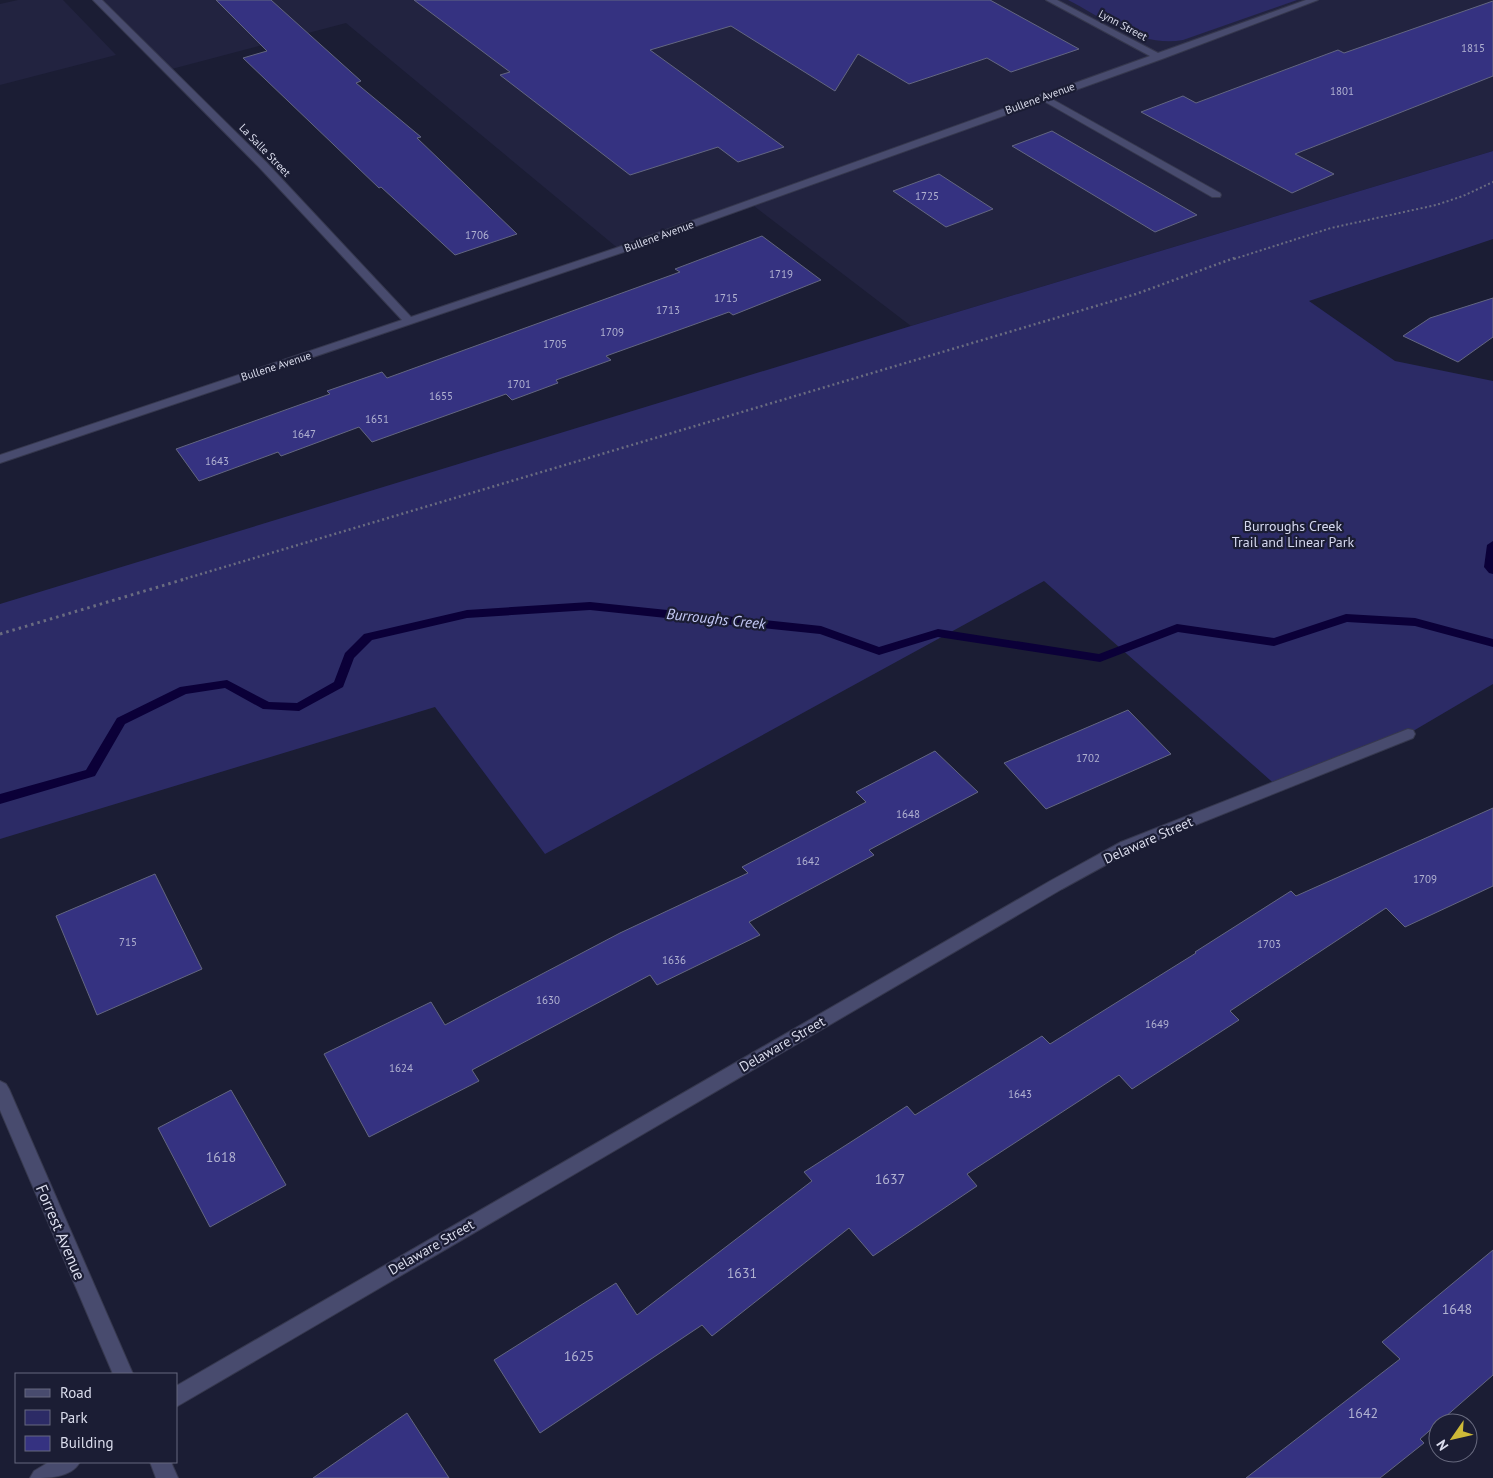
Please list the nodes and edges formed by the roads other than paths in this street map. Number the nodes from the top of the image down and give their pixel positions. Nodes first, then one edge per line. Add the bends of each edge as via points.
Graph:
1 (97, 0) edge
2 (1050, 0) edge
3 (1314, 0) edge
4 (1159, 57) junction
5 (1043, 97) junction
6 (1216, 195) dead end
7 (410, 322) junction
8 (0, 459) edge
9 (1408, 734) dead end
10 (0, 1089) edge
11 (123, 1373) edge
12 (178, 1396) edge
13 (67, 1463) edge
14 (160, 1463) edge
15 (41, 1478) edge
16 (167, 1478) edge

1 - 7 street, La Salle Street via 262,164
2 - 4 street, Lynn Street
3 - 4 street, Bullene Avenue
4 - 5 street, Bullene Avenue
5 - 6 street
5 - 7 street, Bullene Avenue
7 - 8 street, Bullene Avenue
9 - 12 street, Delaware Street via 1127,846
10 - 11 street, Forrest Avenue
13 - 15 street
14 - 16 street

